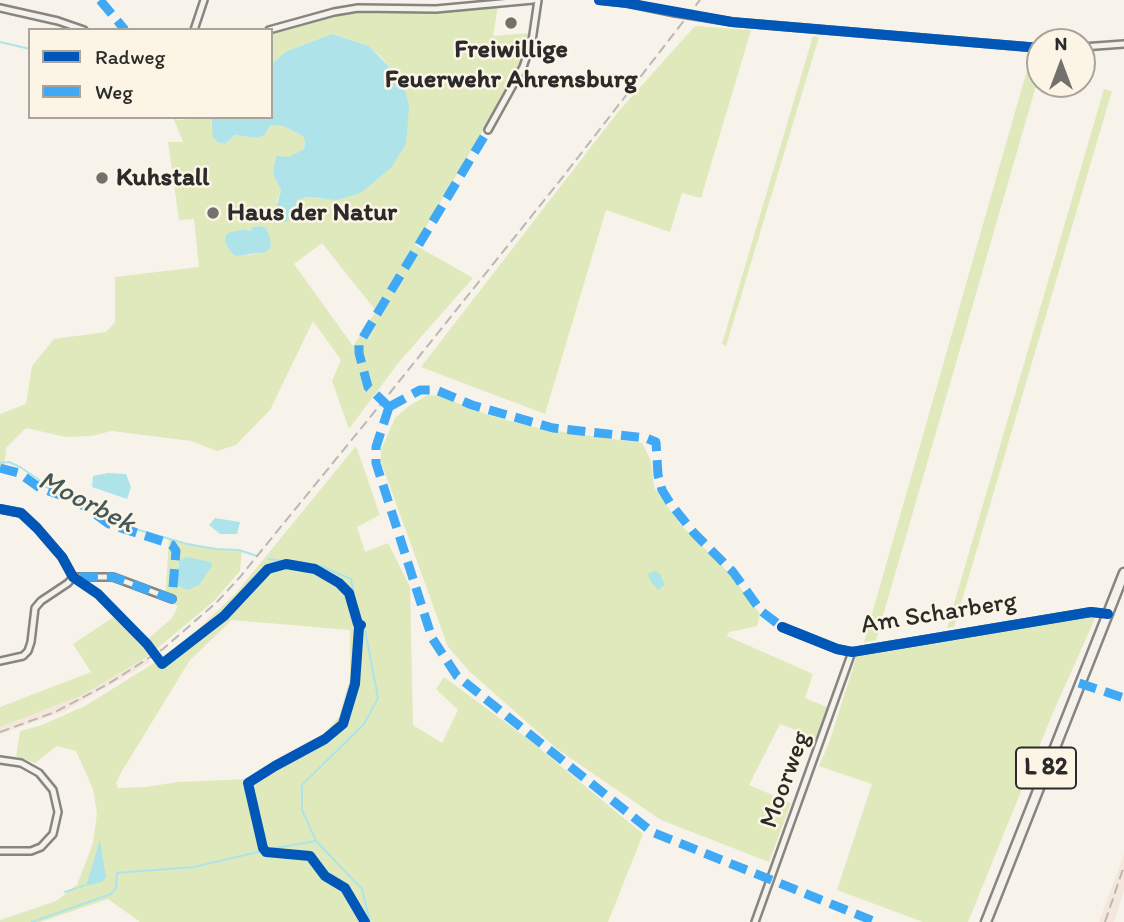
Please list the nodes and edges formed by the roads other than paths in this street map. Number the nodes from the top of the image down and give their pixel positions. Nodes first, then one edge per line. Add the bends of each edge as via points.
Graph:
1 (204, 0) edge
2 (533, 0) edge
3 (538, 0) edge
4 (599, 0) edge
5 (0, 8) edge
6 (79, 28) edge
7 (195, 28) edge
8 (273, 29) edge
9 (1124, 44) edge
10 (1096, 46) edge
11 (1026, 47) edge
12 (488, 130) dead end
13 (0, 509) edge
14 (1124, 573) edge
15 (73, 577) junction
16 (172, 599) dead end
17 (1108, 614) junction
18 (782, 627) dead end
19 (852, 652) junction
20 (0, 661) edge
21 (0, 760) edge
22 (0, 851) edge
23 (755, 922) edge
24 (986, 922) edge

1 - 7 street
2 - 8 street via 436,9 358,8
3 - 12 street via 523,67
4 - 11 street, bridge via 745,23
5 - 6 street
9 - 10 street
13 - 15 street via 21,513 62,557
14 - 17 main road, L 82
15 - 16 street via 113,578
15 - 20 street via 35,608 28,651
17 - 19 street, Am Scharberg via 1091,612
17 - 24 main road, L 82
18 - 19 street, Am Scharberg
19 - 23 street, Moorweg
21 - 22 street via 25,765 43,777 54,793 58,812 53,834 41,847

